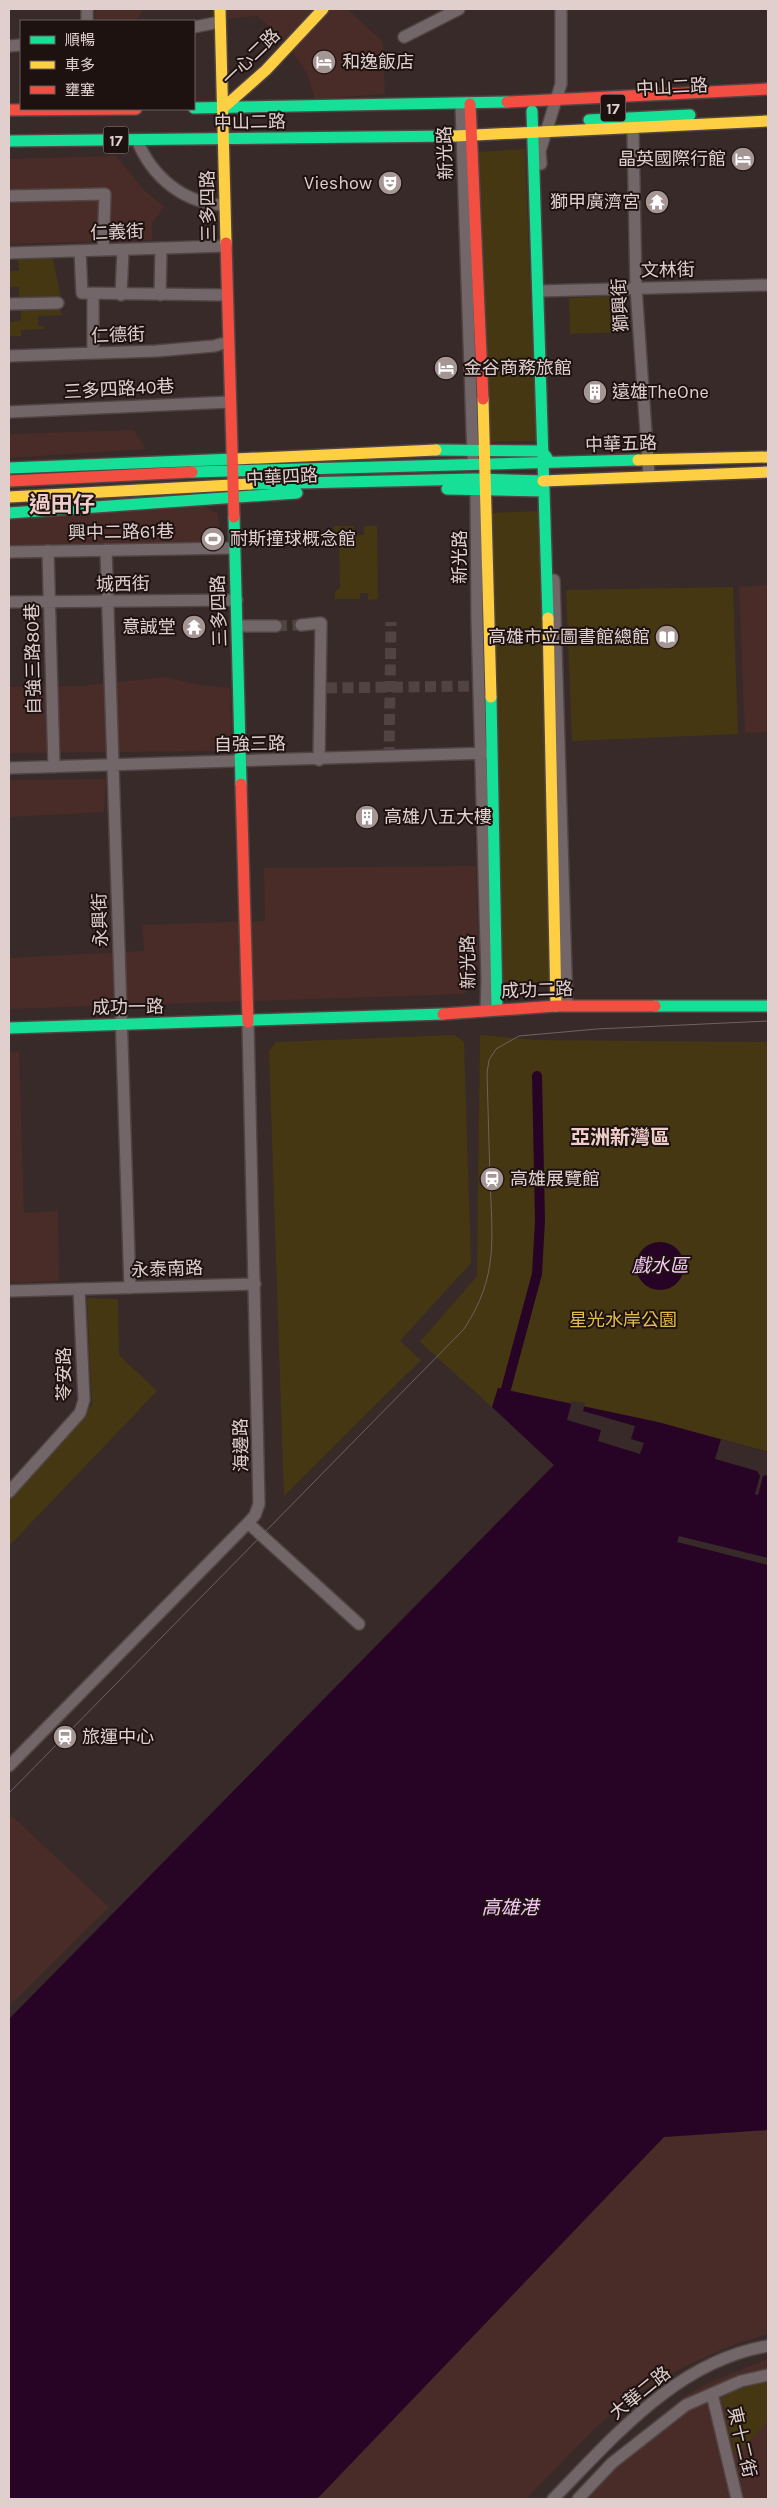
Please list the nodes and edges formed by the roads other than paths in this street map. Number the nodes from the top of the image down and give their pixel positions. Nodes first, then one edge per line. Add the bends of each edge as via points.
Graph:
1 (220, 9) edge
2 (323, 9) edge
3 (459, 9) edge
4 (561, 9) edge
5 (220, 22) junction
6 (195, 27) edge
7 (404, 37) dead end
8 (768, 89) edge
9 (768, 100) edge
10 (467, 106) junction
11 (555, 106) junction
12 (195, 108) edge
13 (223, 108) junction
14 (532, 111) junction
15 (768, 111) edge
16 (768, 122) edge
17 (548, 127) junction
18 (533, 128) junction
19 (633, 131) junction
20 (468, 133) junction
21 (137, 140) junction
22 (224, 140) junction
23 (9, 141) edge
24 (9, 196) edge
25 (225, 205) junction
26 (226, 246) junction
27 (161, 248) junction
28 (103, 250) junction
29 (122, 250) junction
30 (80, 251) junction
31 (9, 253) edge
32 (768, 285) edge
33 (636, 288) junction
34 (541, 290) junction
35 (88, 293) junction
36 (122, 295) junction
37 (160, 295) junction
38 (227, 295) junction
39 (58, 303) dead end
40 (9, 304) edge
41 (228, 342) junction
42 (93, 353) junction
43 (9, 356) edge
44 (230, 402) junction
45 (9, 412) edge
46 (485, 449) junction
47 (472, 450) junction
48 (542, 451) junction
49 (768, 457) edge
50 (647, 461) junction
51 (546, 464) junction
52 (232, 465) junction
53 (480, 466) junction
54 (9, 468) edge
55 (768, 472) edge
56 (649, 476) junction
57 (9, 480) edge
58 (232, 484) junction
59 (481, 484) junction
60 (546, 484) junction
61 (9, 497) edge
62 (233, 497) junction
63 (9, 513) edge
64 (235, 548) junction
65 (106, 550) junction
66 (48, 551) junction
67 (9, 552) edge
68 (237, 600) junction
69 (110, 601) junction
70 (9, 602) edge
71 (50, 602) junction
72 (300, 625) tunnel mouth
73 (238, 626) junction
74 (276, 626) tunnel mouth
75 (487, 753) junction
76 (319, 760) junction
77 (241, 761) junction
78 (113, 765) junction
79 (54, 767) junction
80 (9, 768) edge
81 (561, 1006) junction
82 (768, 1006) edge
83 (491, 1009) junction
84 (248, 1022) junction
85 (121, 1025) junction
86 (9, 1028) edge
87 (255, 1284) junction
88 (130, 1288) junction
89 (79, 1290) junction
90 (9, 1292) edge
91 (11, 1484) edge
92 (248, 1523) junction
93 (359, 1624) dead end
94 (9, 1766) edge
95 (768, 2346) edge
96 (768, 2375) edge
97 (712, 2394) junction
98 (553, 2499) edge
99 (578, 2499) edge
100 (737, 2499) edge

1 - 5 street, 三多四路
2 - 13 street, 一心二路 via 266,70
3 - 7 street
4 - 11 street via 561,78
5 - 6 street
5 - 13 street, 三多四路
8 - 11 street, 中山二路 / 17
9 - 11 street, 中山二路 / 17
10 - 11 street, 中山二路 / 17
10 - 13 street, 中山二路 / 17
10 - 14 street, 中山二路 / 17
10 - 20 street, 新光路
11 - 14 street, 中山二路 / 17
11 - 17 street
12 - 13 street, 中山二路 / 17
13 - 22 street, 三多四路
14 - 18 street
15 - 17 street, 中山二路 / 17
16 - 19 street, 中山二路 / 17
17 - 18 street, 中山二路 / 17
17 - 19 street, 中山二路 / 17
17 - 34 street via 540,151
18 - 20 street, 中山二路 / 17
18 - 34 street
19 - 33 street, 獅興街
20 - 22 street, 中山二路 / 17
20 - 46 street, 新光路
20 - 47 street, 新光路
21 - 22 street, 中山二路 / 17
21 - 23 street, 中山二路 / 17
21 - 25 street via 147,161 174,189 211,204
22 - 25 street, 三多四路
24 - 28 street via 105,194
25 - 26 street, 三多四路
26 - 27 street, 仁義街
26 - 38 street, 三多四路
27 - 29 street, 仁義街
27 - 37 street
28 - 29 street, 仁義街
28 - 30 street, 仁義街
29 - 36 street
30 - 31 street, 仁義街
30 - 35 street
32 - 33 street, 文林街
33 - 34 street, 文林街
33 - 50 street, 獅興街
34 - 48 street
34 - 51 street
35 - 36 street
35 - 42 street
36 - 37 street
37 - 38 street
38 - 41 street, 三多四路
39 - 40 street
41 - 42 street, 仁德街 via 192,348
41 - 44 street, 三多四路
42 - 43 street, 仁德街
44 - 45 street, 三多四路40巷
44 - 52 street, 三多四路
46 - 47 street, 中華四路
46 - 48 street, 中華四路
46 - 53 street, 新光路
47 - 52 street, 中華四路
47 - 53 street, 新光路
48 - 51 street
49 - 50 street, 中華五路
50 - 51 street, 中華五路
50 - 56 street, 獅興街
51 - 53 street, 中華五路
51 - 60 street
52 - 53 street, 中華四路
52 - 54 street, 中華四路 via 163,460
52 - 57 street, 中華四路
52 - 58 street, 三多四路
53 - 59 street, 新光路
55 - 56 street, 中華五路
56 - 60 street, 中華五路
58 - 59 street, 中華四路
58 - 61 street, 中華四路
58 - 62 street, 三多四路
59 - 60 street, 中華四路
59 - 62 street, 中華四路
59 - 75 street, 新光路 via 477,620
60 - 81 street
62 - 63 street, 中華四路
62 - 64 street, 三多四路
64 - 65 street, 興中二路61巷
64 - 68 street, 三多四路
65 - 66 street, 興中二路61巷
65 - 69 street, 永興街
66 - 67 street, 興中二路61巷
66 - 71 street, 自強三路80巷
68 - 69 street, 城西街
68 - 73 street, 三多四路
69 - 71 street, 城西街
69 - 78 street, 永興街
70 - 71 street, 城西街
71 - 79 street, 自強三路80巷
72 - 76 street via 321,623
73 - 74 street
73 - 77 street, 三多四路
75 - 76 street, 自強三路
75 - 83 street, 新光路
76 - 77 street, 自強三路
77 - 78 street, 自強三路
77 - 84 street, 三多四路
78 - 79 street, 自強三路
78 - 85 street, 永興街
79 - 80 street, 自強三路
81 - 82 street, 成功二路
81 - 83 street, 成功二路
83 - 84 street, 成功二路
84 - 85 street, 成功一路
84 - 87 street, 海邊路
85 - 86 street, 成功一路
85 - 88 street, 永興街
87 - 88 street, 永泰南路
87 - 92 street, 海邊路 via 259,1492 255,1515
88 - 89 street, 永泰南路
89 - 90 street, 永泰南路
89 - 91 street, 苓安路 via 84,1400 80,1413
92 - 93 street
92 - 94 street, 海邊路
95 - 98 street, 大華二路 via 702,2367 657,2399 620,2430
96 - 97 street via 741,2381
97 - 99 street via 686,2405 612,2463
97 - 100 street, 東十二街

